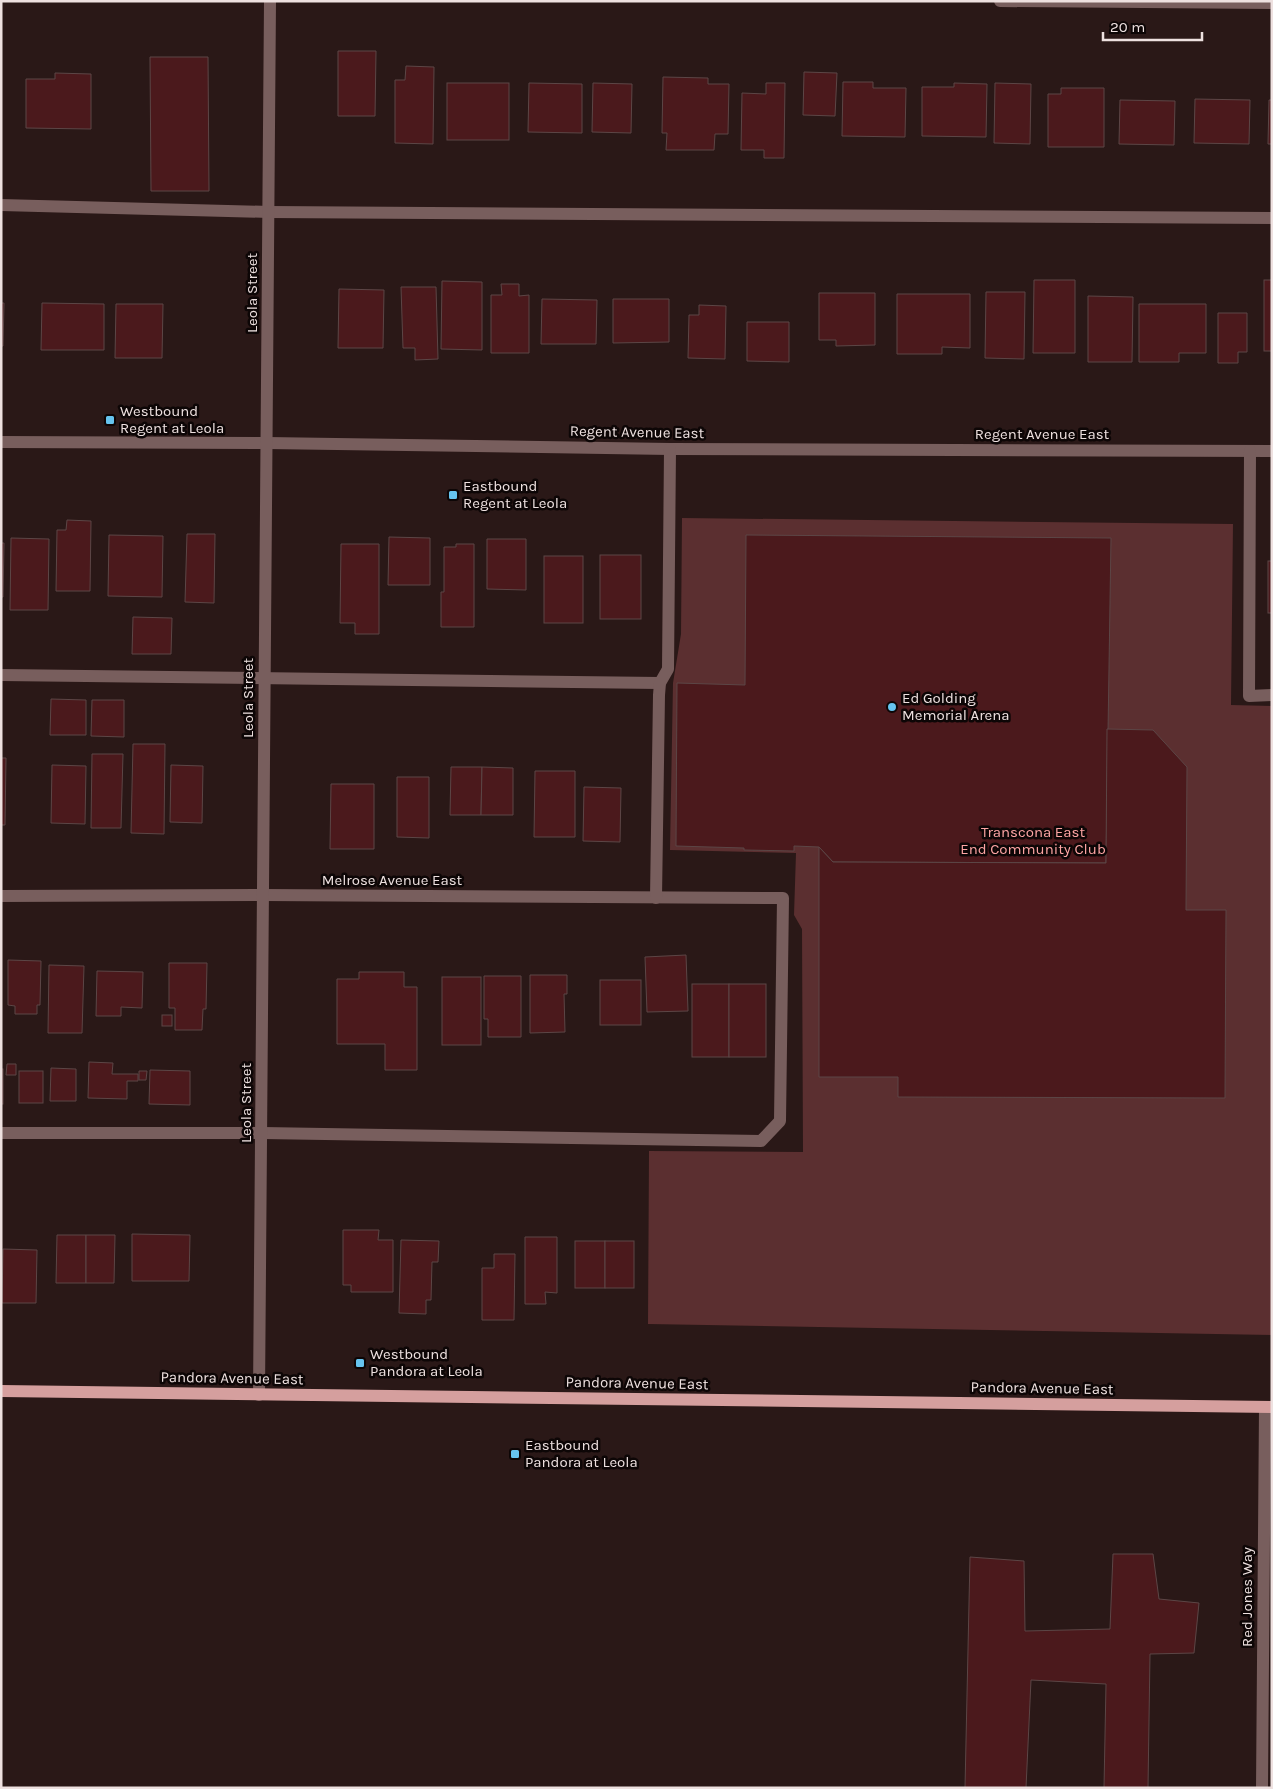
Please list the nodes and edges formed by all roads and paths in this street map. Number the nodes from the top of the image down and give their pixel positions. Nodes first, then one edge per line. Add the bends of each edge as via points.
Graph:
1 (270, 1) edge
2 (1000, 1) edge
3 (1272, 3) edge
4 (1, 204) edge
5 (269, 212) junction
6 (1272, 218) edge
7 (1, 442) edge
8 (267, 443) junction
9 (670, 449) junction
10 (1250, 451) junction
11 (1272, 451) edge
12 (1, 675) edge
13 (265, 678) junction
14 (660, 683) junction
15 (1272, 695) edge
16 (264, 895) junction
17 (1, 896) edge
18 (656, 898) junction
19 (1, 1133) edge
20 (262, 1133) junction
21 (1, 1391) edge
22 (259, 1395) junction
23 (1268, 1407) edge
24 (1267, 1644) edge
25 (1262, 1788) edge

1 - 5 street, Leola Street
2 - 3 street
4 - 5 street
5 - 6 street
5 - 8 street, Leola Street
7 - 8 street, Regent Avenue East
8 - 9 street, Regent Avenue East
8 - 13 street, Leola Street
9 - 10 street, Regent Avenue East
9 - 14 street via 668,670
10 - 11 street, Regent Avenue East
10 - 15 street via 1249,696
12 - 13 street
13 - 14 street
13 - 16 street, Leola Street
14 - 18 street
16 - 17 street, Melrose Avenue East
16 - 18 street, Melrose Avenue East
16 - 20 street, Leola Street
18 - 20 street, Melrose Avenue East via 783,898 780,1121 762,1141
19 - 20 street
20 - 22 street, Leola Street
21 - 22 main road, Pandora Avenue East
22 - 23 main road, Pandora Avenue East
23 - 24 street, Red Jones Way
24 - 25 street, Red Jones Way

